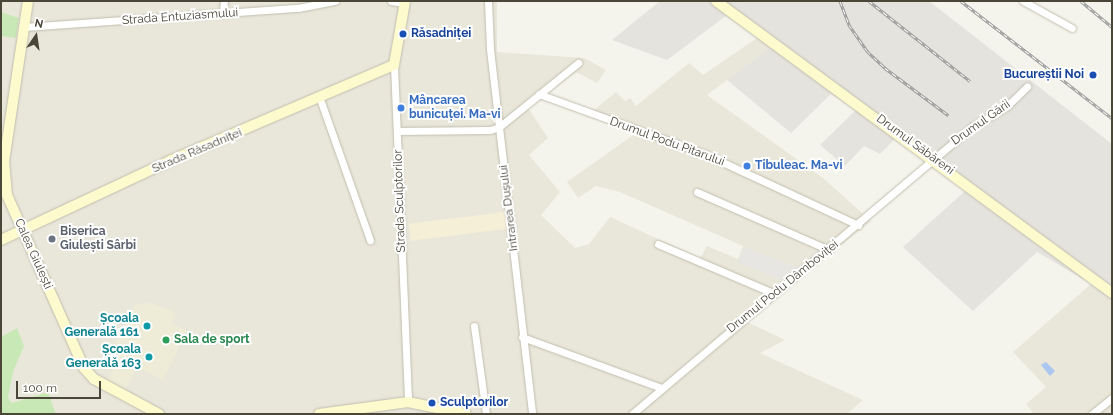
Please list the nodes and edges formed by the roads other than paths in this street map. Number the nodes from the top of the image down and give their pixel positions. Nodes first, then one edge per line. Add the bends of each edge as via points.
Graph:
1 (28, 1) edge
2 (224, 1) edge
3 (335, 1) edge
4 (391, 1) edge
5 (488, 1) edge
6 (716, 1) edge
7 (1022, 1) edge
8 (404, 2) edge
9 (223, 14) junction
10 (24, 27) junction
11 (1072, 28) dead end
12 (578, 63) dead end
13 (394, 65) junction
14 (1027, 87) dead end
15 (539, 94) junction
16 (320, 99) junction
17 (499, 127) junction
18 (397, 131) junction
19 (934, 158) junction
20 (697, 192) dead end
21 (858, 225) junction
22 (23, 230) junction
23 (1, 240) edge
24 (370, 240) dead end
25 (658, 244) dead end
26 (829, 250) junction
27 (1112, 292) edge
28 (773, 294) junction
29 (474, 326) dead end
30 (522, 337) junction
31 (661, 388) junction
32 (1112, 398) edge
33 (408, 402) junction
34 (449, 411) edge
35 (159, 414) edge
36 (318, 414) edge
37 (466, 414) edge
38 (486, 414) edge
39 (532, 414) edge
40 (632, 414) edge
41 (1092, 414) edge

1 - 10 main road, Calea Giulești
2 - 9 street
3 - 9 street, Strada Entuziasmului via 298,8
4 - 8 street
5 - 17 street, Intrarea Dușului via 490,49
6 - 19 main road, Drumul Săbăreni
7 - 11 street
8 - 13 main road, Strada Sculptorilor
9 - 10 street, Strada Entuziasmului
10 - 22 main road, Calea Giulești via 4,174 7,194
12 - 15 street
13 - 16 main road, Strada Răsadniței
13 - 18 street, Strada Sculptorilor
14 - 19 street, Drumul Gării via 1007,106 972,127
15 - 17 street
15 - 21 street, Drumul Podu Pitarului via 705,154
16 - 22 main road, Strada Răsadniței via 172,160
16 - 24 street
17 - 18 street via 490,130
17 - 30 street, Intrarea Dușului
18 - 33 street, Strada Sculptorilor
19 - 21 street, Drumul Podu Dâmboviței
19 - 27 main road, Drumul Săbăreni
20 - 26 street
21 - 26 street, Drumul Podu Dâmboviței
22 - 23 main road, Strada Răsadniței
22 - 35 main road, Calea Giulești via 84,368 94,379
25 - 28 street
26 - 28 street, Drumul Podu Dâmboviței
28 - 31 street, Drumul Podu Dâmboviței
29 - 38 street
30 - 31 street
30 - 39 street, Intrarea Dușului
31 - 40 street, Drumul Podu Dâmboviței
32 - 41 street
33 - 34 main road
33 - 36 main road
34 - 37 main road

